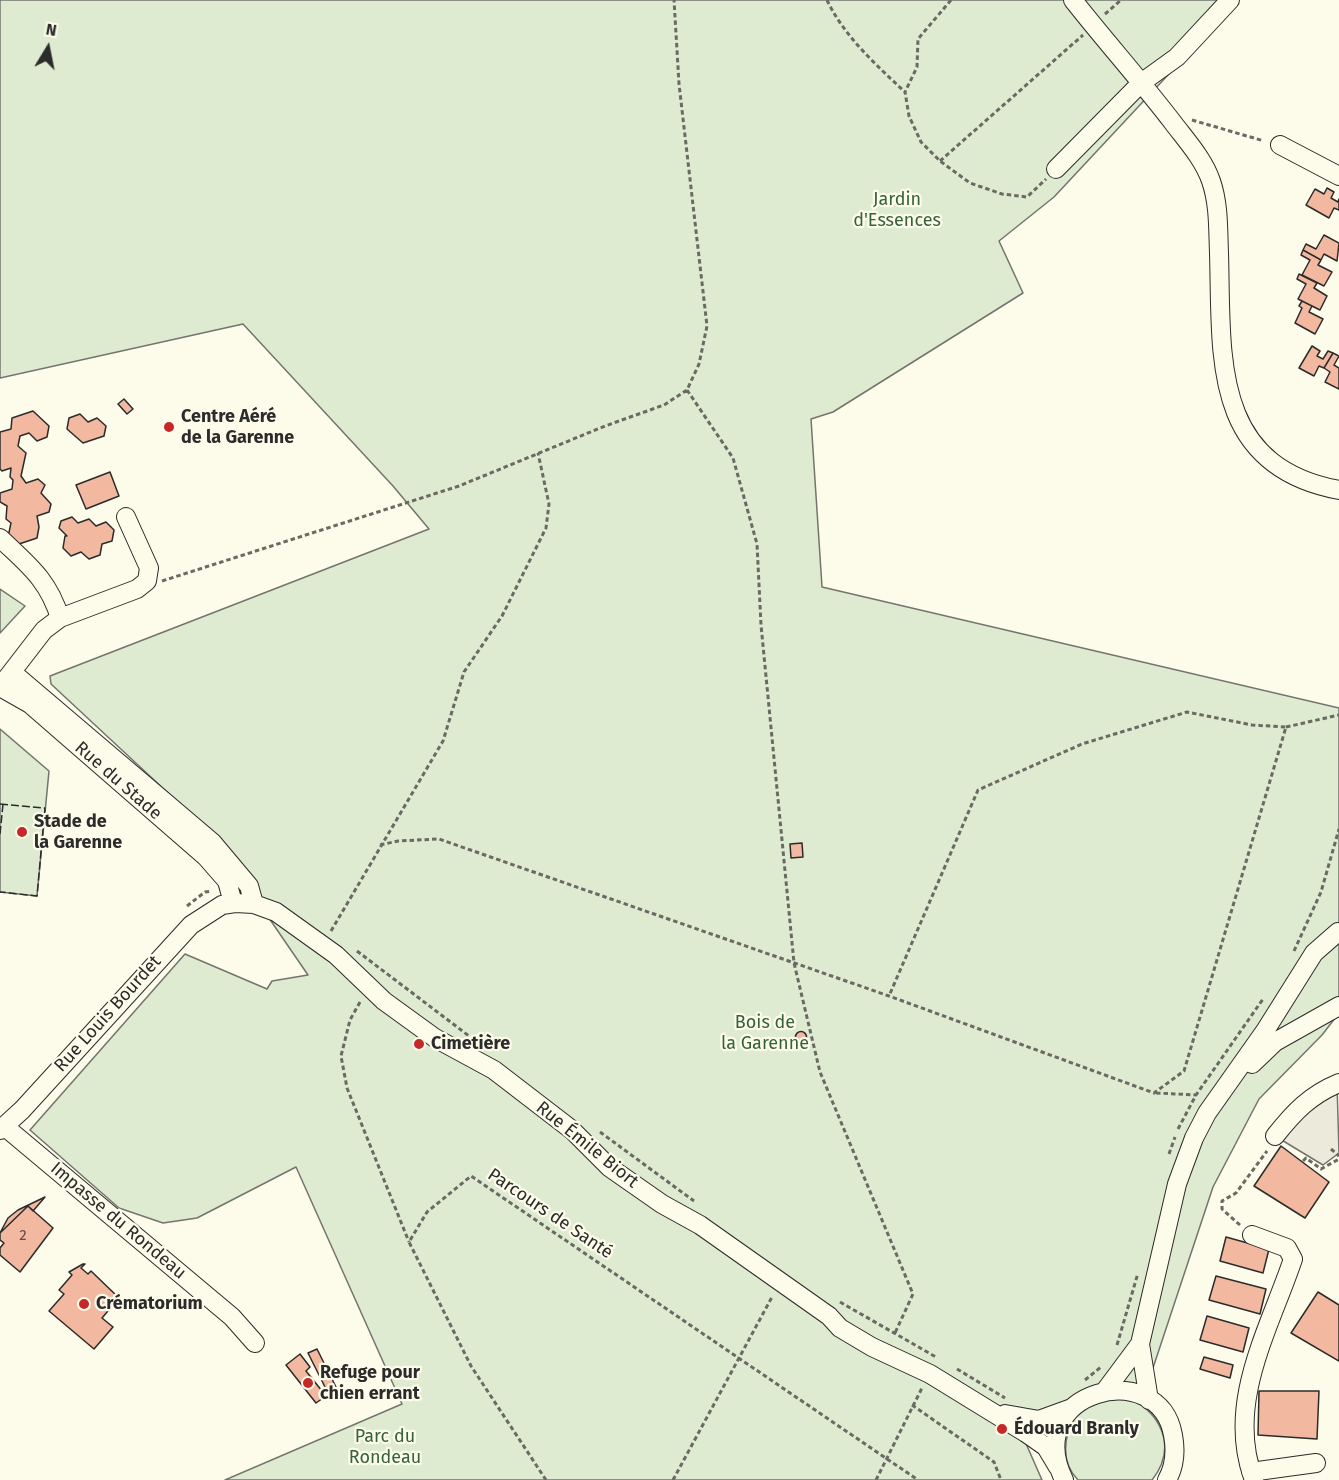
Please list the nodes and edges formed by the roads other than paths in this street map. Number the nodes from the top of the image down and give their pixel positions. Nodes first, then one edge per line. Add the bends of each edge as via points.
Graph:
1 (1073, 0) edge
2 (1230, 0) edge
3 (1141, 83) junction
4 (1280, 146) road end
5 (1056, 169) road end
6 (1339, 176) edge
7 (1339, 490) edge
8 (126, 517) dead end
9 (0, 538) edge
10 (60, 618) junction
11 (5, 679) edge
12 (228, 898) junction
13 (254, 904) junction
14 (1339, 928) edge
15 (1339, 1006) edge
16 (1339, 1083) edge
17 (1219, 1094) junction
18 (2, 1128) edge
19 (1275, 1136) road end
20 (1252, 1235) road end
21 (255, 1343) dead end
22 (1140, 1344) junction
23 (958, 1390) junction
24 (1105, 1391) junction
25 (1149, 1400) junction
26 (1072, 1408) junction
27 (1316, 1462) dead end
28 (1061, 1474) edge
29 (1252, 1476) edge
30 (1169, 1479) edge

1 - 3 street
2 - 3 street via 1177,57
3 - 5 street
3 - 7 street via 1205,167 1217,203 1222,355 1233,410 1262,453 1314,484
4 - 6 street
8 - 10 street via 148,568 147,581 137,589
9 - 10 street via 41,578 53,595
10 - 11 street via 44,630
11 - 12 street, Rue du Stade via 0,687 30,704 206,857
11 - 13 street, Rue du Stade via 212,842 249,886
12 - 13 street, Rue Émile Biort
12 - 18 street, Rue Louis Bourdet via 177,938
13 - 23 street, Rue Émile Biort via 326,938 369,987 435,1038 494,1070 572,1130 609,1167 662,1204 700,1225 872,1347 935,1366
14 - 17 street via 1314,953 1266,1031
15 - 17 street via 1275,1042
16 - 19 street via 1303,1103
17 - 22 street via 1194,1138 1177,1184
18 - 21 street, Impasse du Rondeau via 232,1317
20 - 29 street via 1287,1248 1293,1259 1249,1375 1244,1408
22 - 24 street
22 - 25 street
23 - 26 street, Rue Émile Biort via 1000,1413 1030,1419
23 - 28 street, Rue Émile Biort via 1046,1447
24 - 25 street via 1120,1390
24 - 26 street, Rue Émile Biort
25 - 30 street via 1163,1413 1172,1430 1175,1449
26 - 28 street via 1057,1436
27 - 29 street

